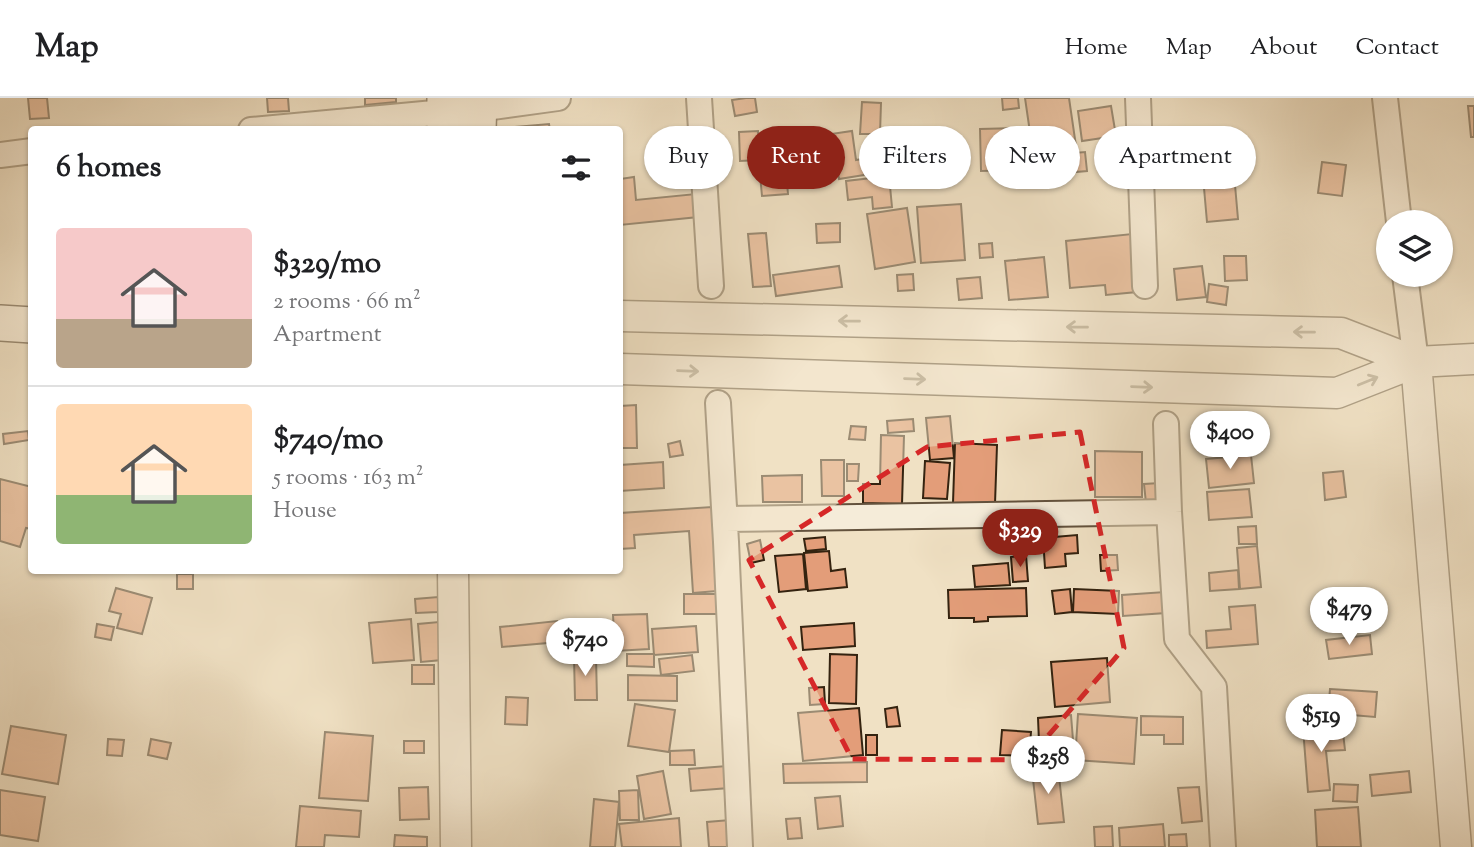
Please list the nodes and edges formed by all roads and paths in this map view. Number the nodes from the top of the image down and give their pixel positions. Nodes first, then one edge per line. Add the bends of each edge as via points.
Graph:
1 (558, 98) edge
2 (699, 98) edge
3 (1138, 98) edge
4 (1385, 98) edge
5 (462, 113) edge
6 (301, 126) edge
7 (28, 152) edge
8 (0, 155) edge
9 (1398, 210) edge
10 (711, 286) dead end
11 (1145, 286) dead end
12 (1407, 287) edge
13 (623, 316) edge
14 (0, 323) edge
15 (28, 325) edge
16 (1474, 359) edge
17 (1416, 362) junction
18 (623, 369) edge
19 (718, 404) dead end
20 (1166, 424) dead end
21 (1169, 512) junction
22 (725, 519) junction
23 (453, 574) edge
24 (456, 847) edge
25 (740, 847) edge
26 (1223, 847) edge
27 (1456, 847) edge

1 - 5 street
2 - 10 street
3 - 11 street
4 - 9 street
5 - 6 street
7 - 8 street
12 - 17 street
17 -> 13 street via 1341,332
14 - 15 main road
16 - 17 street
18 -> 17 street via 1337,393
17 - 27 street
19 - 22 street
20 - 21 street
21 - 22 street
21 - 26 street via 1177,639 1214,687
22 - 25 street
23 - 24 street

